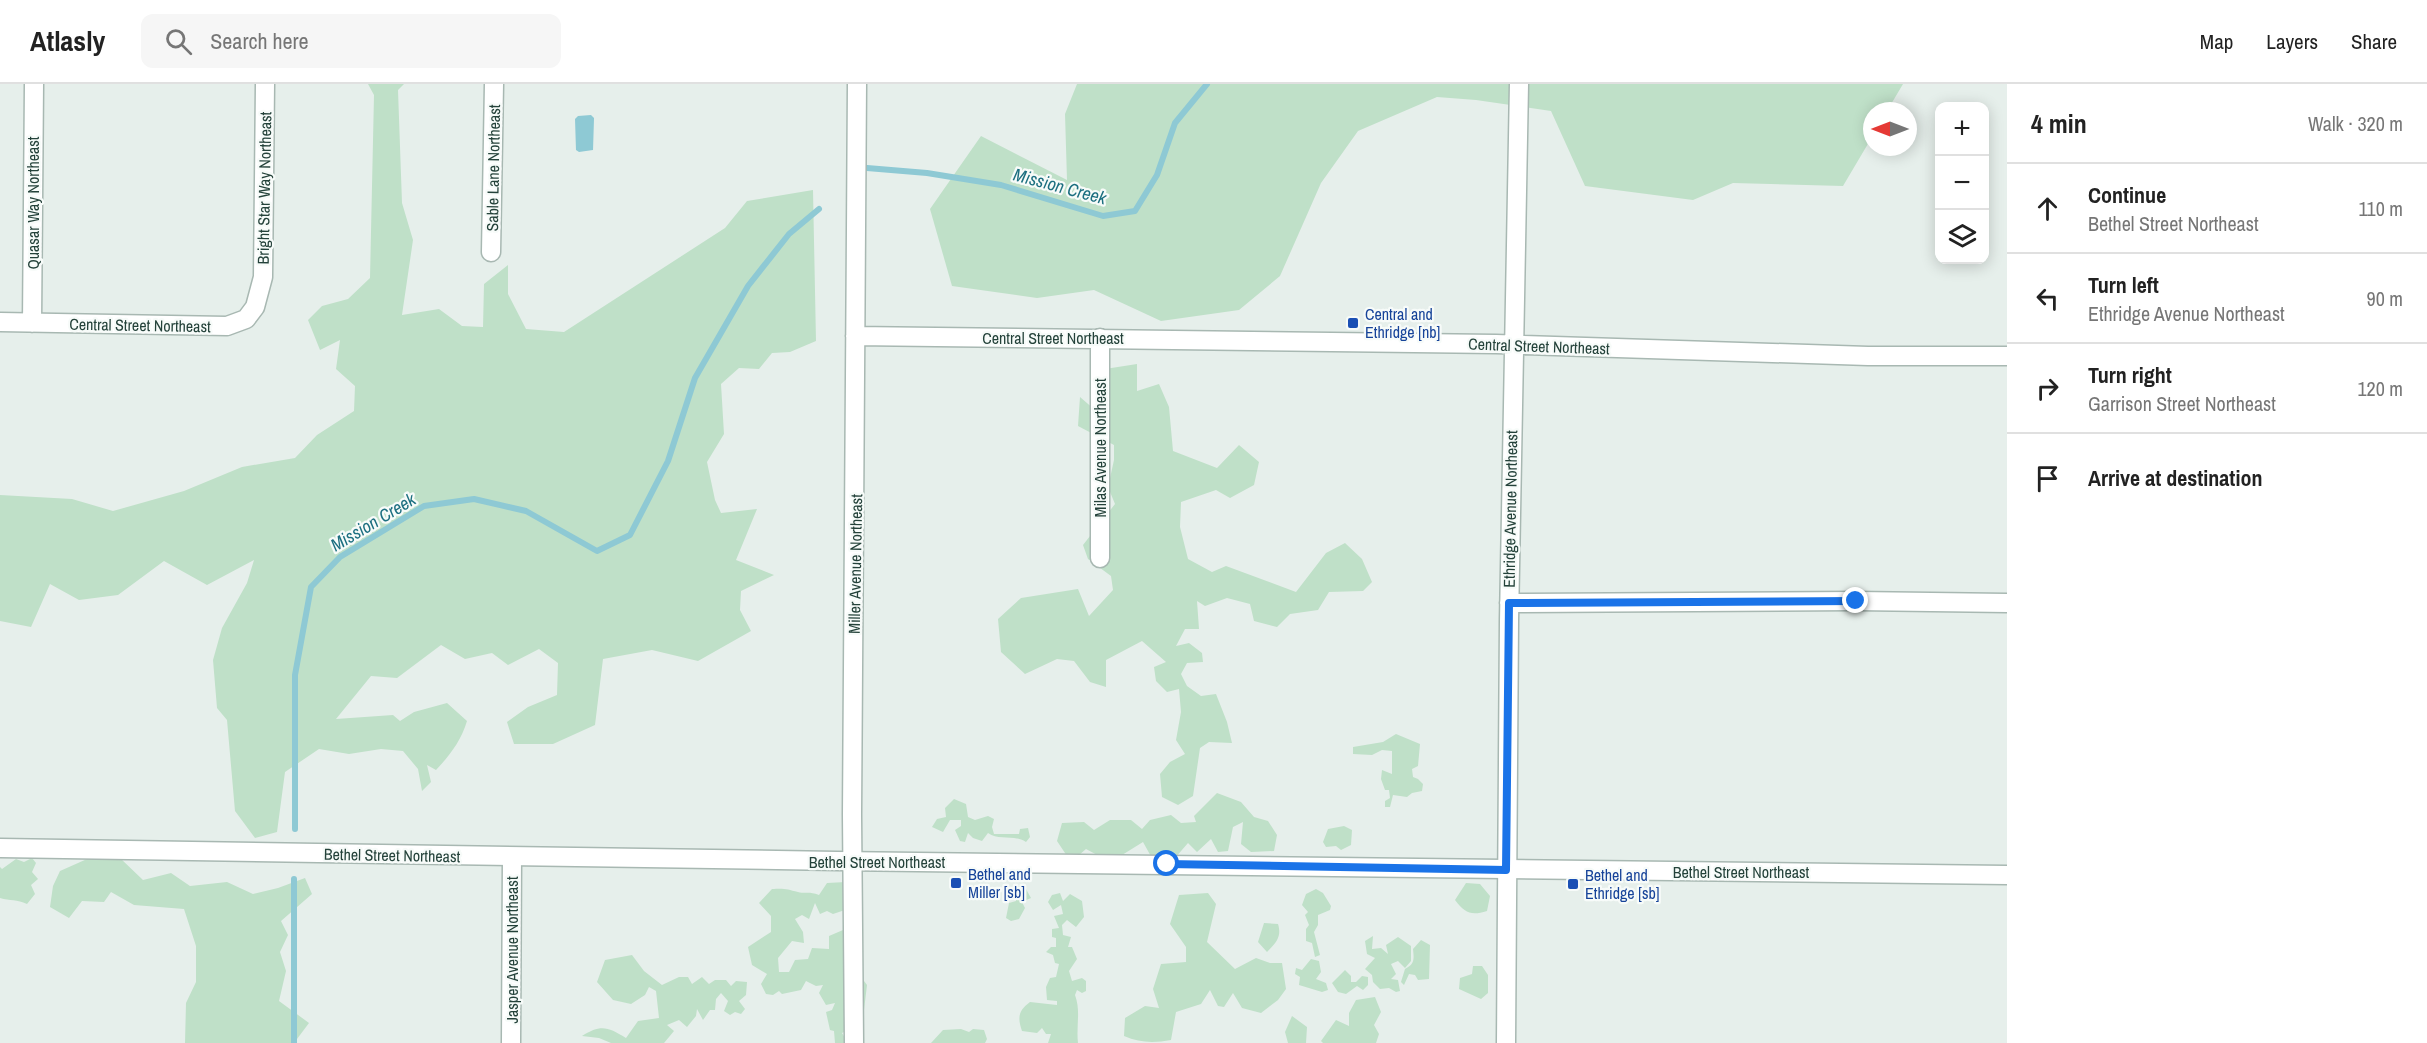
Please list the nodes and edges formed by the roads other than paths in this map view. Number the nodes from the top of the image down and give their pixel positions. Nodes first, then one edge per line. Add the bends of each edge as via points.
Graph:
1 (34, 84) edge
2 (265, 84) edge
3 (494, 84) edge
4 (857, 84) edge
5 (1519, 84) edge
6 (491, 252) dead end
7 (261, 291) joint
8 (0, 322) edge
9 (32, 323) junction
10 (855, 336) junction
11 (1100, 338) junction
12 (1512, 345) junction
13 (2007, 356) edge
14 (1100, 558) dead end
15 (1509, 603) junction
16 (2007, 603) edge
17 (0, 848) edge
18 (512, 857) junction
19 (853, 861) junction
20 (1506, 870) junction
21 (2007, 875) edge
22 (511, 1043) edge
23 (854, 1043) edge
24 (1506, 1043) edge

1 - 9 street, Quasar Way Northeast
2 - 7 street, Bright Star Way Northeast
3 - 6 street, Sable Lane Northeast
4 - 10 street, Miller Avenue Northeast
5 - 12 street, Ethridge Avenue Northeast
7 - 9 street, Central Street Northeast via 246,319 228,326
8 - 9 street, Central Street Northeast
10 - 11 street, Central Street Northeast
10 - 19 street, Miller Avenue Northeast
11 - 12 street, Central Street Northeast
11 - 14 street, Milas Avenue Northeast
12 - 13 street, Central Street Northeast via 1869,356
12 - 15 street, Ethridge Avenue Northeast
15 - 16 street
15 - 20 street, Ethridge Avenue Northeast
17 - 18 street, Bethel Street Northeast
18 - 19 street, Bethel Street Northeast
18 - 22 street, Jasper Avenue Northeast
19 - 20 street, Bethel Street Northeast
19 - 23 street, Miller Avenue Northeast
20 - 21 street, Bethel Street Northeast
20 - 24 street, Ethridge Avenue Northeast

